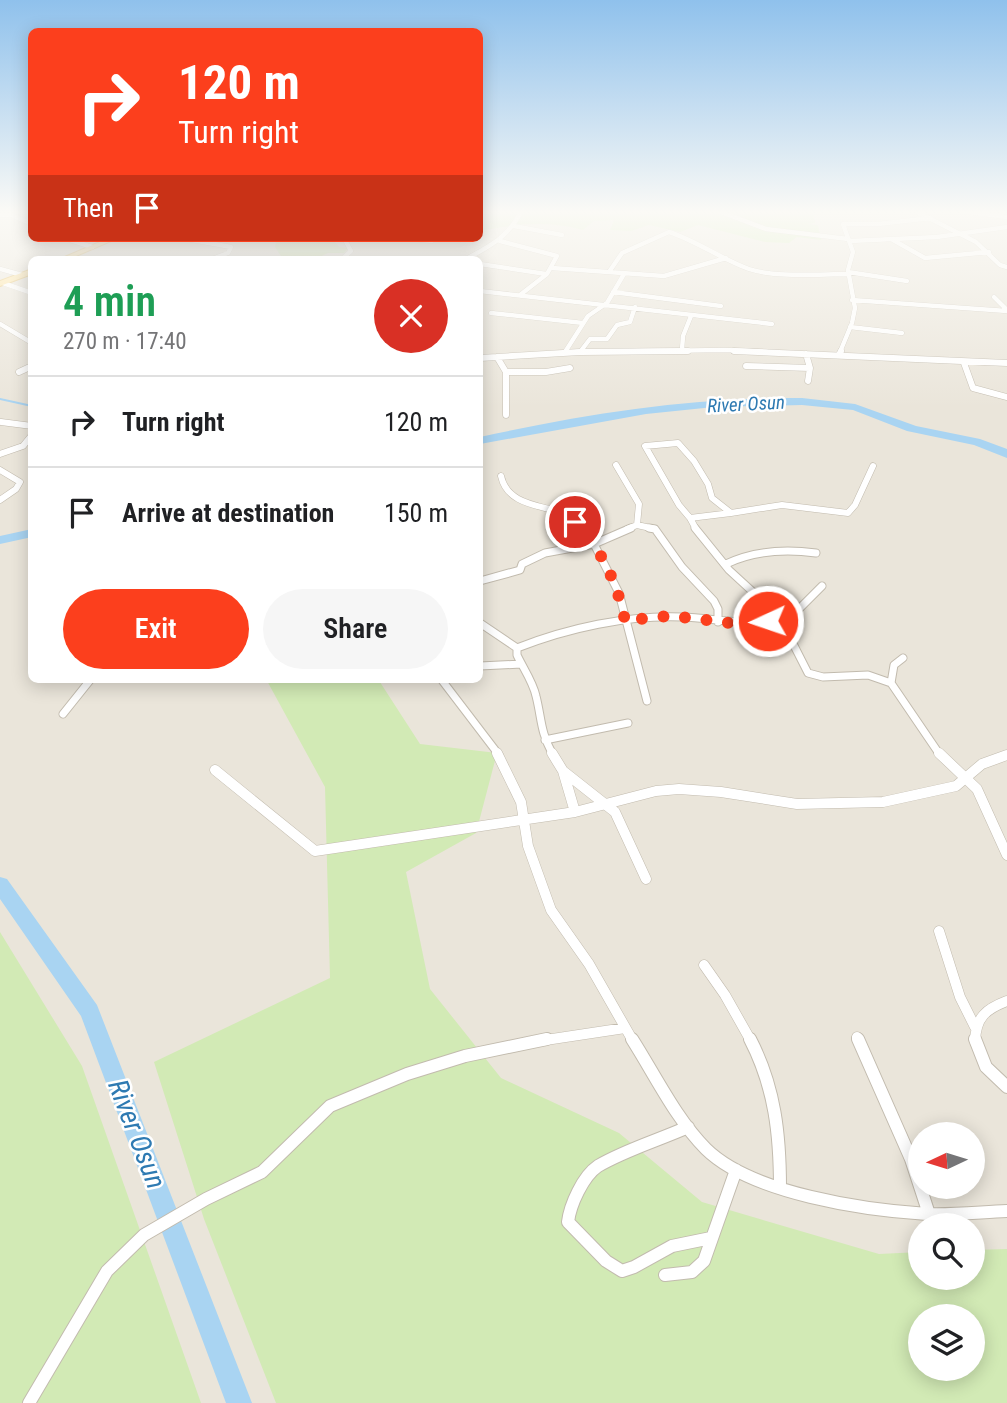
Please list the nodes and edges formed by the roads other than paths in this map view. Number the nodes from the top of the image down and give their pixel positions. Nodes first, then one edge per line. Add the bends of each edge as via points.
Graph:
1 (543, 277) edge
2 (622, 277) edge
3 (850, 277) edge
4 (881, 277) edge
5 (907, 281) dead end
6 (1, 283) edge
7 (28, 292) edge
8 (483, 292) edge
9 (613, 292) junction
10 (520, 295) junction
11 (994, 298) dead end
12 (852, 300) junction
13 (607, 303) junction
14 (721, 306) dead end
15 (635, 307) junction
16 (1007, 311) edge
17 (491, 313) dead end
18 (691, 316) junction
19 (583, 323) junction
20 (0, 324) edge
21 (772, 324) dead end
22 (850, 327) junction
23 (902, 333) dead end
24 (28, 334) edge
25 (20, 337) junction
26 (28, 341) edge
27 (682, 350) junction
28 (565, 352) junction
29 (580, 352) junction
30 (806, 354) junction
31 (839, 355) junction
32 (497, 357) junction
33 (483, 358) edge
34 (964, 363) junction
35 (1007, 363) edge
36 (746, 366) dead end
37 (28, 368) edge
38 (570, 368) dead end
39 (810, 369) junction
40 (19, 372) dead end
41 (506, 372) junction
42 (808, 381) dead end
43 (1007, 397) edge
44 (506, 415) dead end
45 (13, 416) dead end
46 (1, 422) edge
47 (28, 425) edge
48 (28, 440) edge
49 (0, 454) edge
50 (616, 465) dead end
51 (873, 467) dead end
52 (0, 470) edge
53 (501, 476) dead end
54 (0, 500) edge
55 (731, 513) junction
56 (690, 518) junction
57 (637, 526) junction
58 (594, 544) junction
59 (816, 553) dead end
60 (726, 564) junction
61 (483, 580) edge
62 (822, 586) dead end
63 (779, 616) junction
64 (625, 621) junction
65 (718, 622) junction
66 (759, 623) junction
67 (483, 625) edge
68 (790, 634) junction
69 (517, 648) junction
70 (904, 658) dead end
71 (521, 664) junction
72 (483, 666) edge
73 (88, 683) edge
74 (444, 683) edge
75 (891, 683) junction
76 (647, 701) dead end
77 (64, 714) dead end
78 (628, 723) dead end
79 (545, 740) junction
80 (1007, 755) edge
81 (215, 769) dead end
82 (562, 771) junction
83 (966, 778) junction
84 (604, 804) junction
85 (575, 812) junction
86 (524, 819) junction
87 (1007, 855) edge
88 (646, 879) dead end
89 (939, 931) dead end
90 (704, 965) dead end
91 (1007, 1001) edge
92 (975, 1027) junction
93 (625, 1028) junction
94 (856, 1037) dead end
95 (1006, 1088) edge
96 (688, 1127) junction
97 (736, 1170) junction
98 (780, 1188) junction
99 (1007, 1211) edge
100 (920, 1213) edge
101 (929, 1213) edge
102 (955, 1213) edge
103 (711, 1238) junction
104 (665, 1275) dead end
105 (29, 1403) edge

1 - 10 street
2 - 9 street
3 - 12 street
4 - 5 street
6 - 7 street
8 - 10 street
9 - 13 street
9 - 14 street
10 - 13 street
11 - 16 street
12 - 16 street
12 - 22 street via 855,311
13 - 15 street
13 - 19 street
15 - 18 street
15 - 29 street via 630,322 617,325 607,339 590,339
17 - 19 street
18 - 21 street
18 - 27 street
19 - 28 street
20 - 25 street
22 - 23 street
22 - 31 street
24 - 25 street
25 - 26 street
27 - 29 street
27 - 30 street
28 - 29 street
28 - 32 street
30 - 31 street
30 - 39 street
31 - 34 street
32 - 33 street
32 - 41 street
34 - 35 street
34 - 43 street via 974,388
36 - 39 street
37 - 40 street
38 - 41 street
39 - 42 street
41 - 44 street
45 - 46 street
46 - 47 street
48 - 49 street
50 - 57 street via 639,504
51 - 55 street via 848,513 782,505
52 - 54 street via 20,482
53 - 58 street via 503,485 528,506 564,513
55 - 56 street
55 - 56 street via 712,498 694,461 678,443 645,446
56 - 60 street via 709,548
57 - 58 street
57 - 65 street via 655,529 714,601
58 - 61 street via 545,553 522,564 520,570
58 - 64 street via 620,593
59 - 60 street via 765,552
60 - 63 street
62 - 63 street via 800,608
63 - 66 street
63 - 68 street
64 - 65 street via 669,617
64 - 69 street via 556,633
64 - 76 street
65 - 66 street
66 - 68 street
67 - 69 street
68 - 75 street via 804,668 815,676 868,675
69 - 71 street
70 - 75 street via 894,665
71 - 72 street
71 - 79 street via 536,695
73 - 77 street
74 - 86 street via 502,759
75 - 83 street via 943,759
78 - 79 street
79 - 82 street
80 - 83 street via 982,764
81 - 86 street via 316,851
82 - 84 street
82 - 85 street
83 - 84 street via 946,789 883,802 797,804 689,789 656,791
83 - 87 street via 977,789
84 - 85 street
84 - 88 street via 615,813
85 - 86 street
86 - 93 street via 528,846 551,910 589,964
89 - 92 street via 960,998
90 - 98 street via 723,990 769,1085
91 - 92 street via 991,1009
92 - 95 street via 978,1056
93 - 96 street
93 - 105 street via 465,1055 330,1106 262,1172 144,1235 107,1270
94 - 101 street via 911,1158
96 - 97 street via 707,1150
96 - 103 street via 596,1167 569,1211 568,1222 622,1271 632,1270 666,1248
97 - 98 street
97 - 103 street
98 - 100 street via 842,1204
99 - 102 street
103 - 104 street via 697,1271

